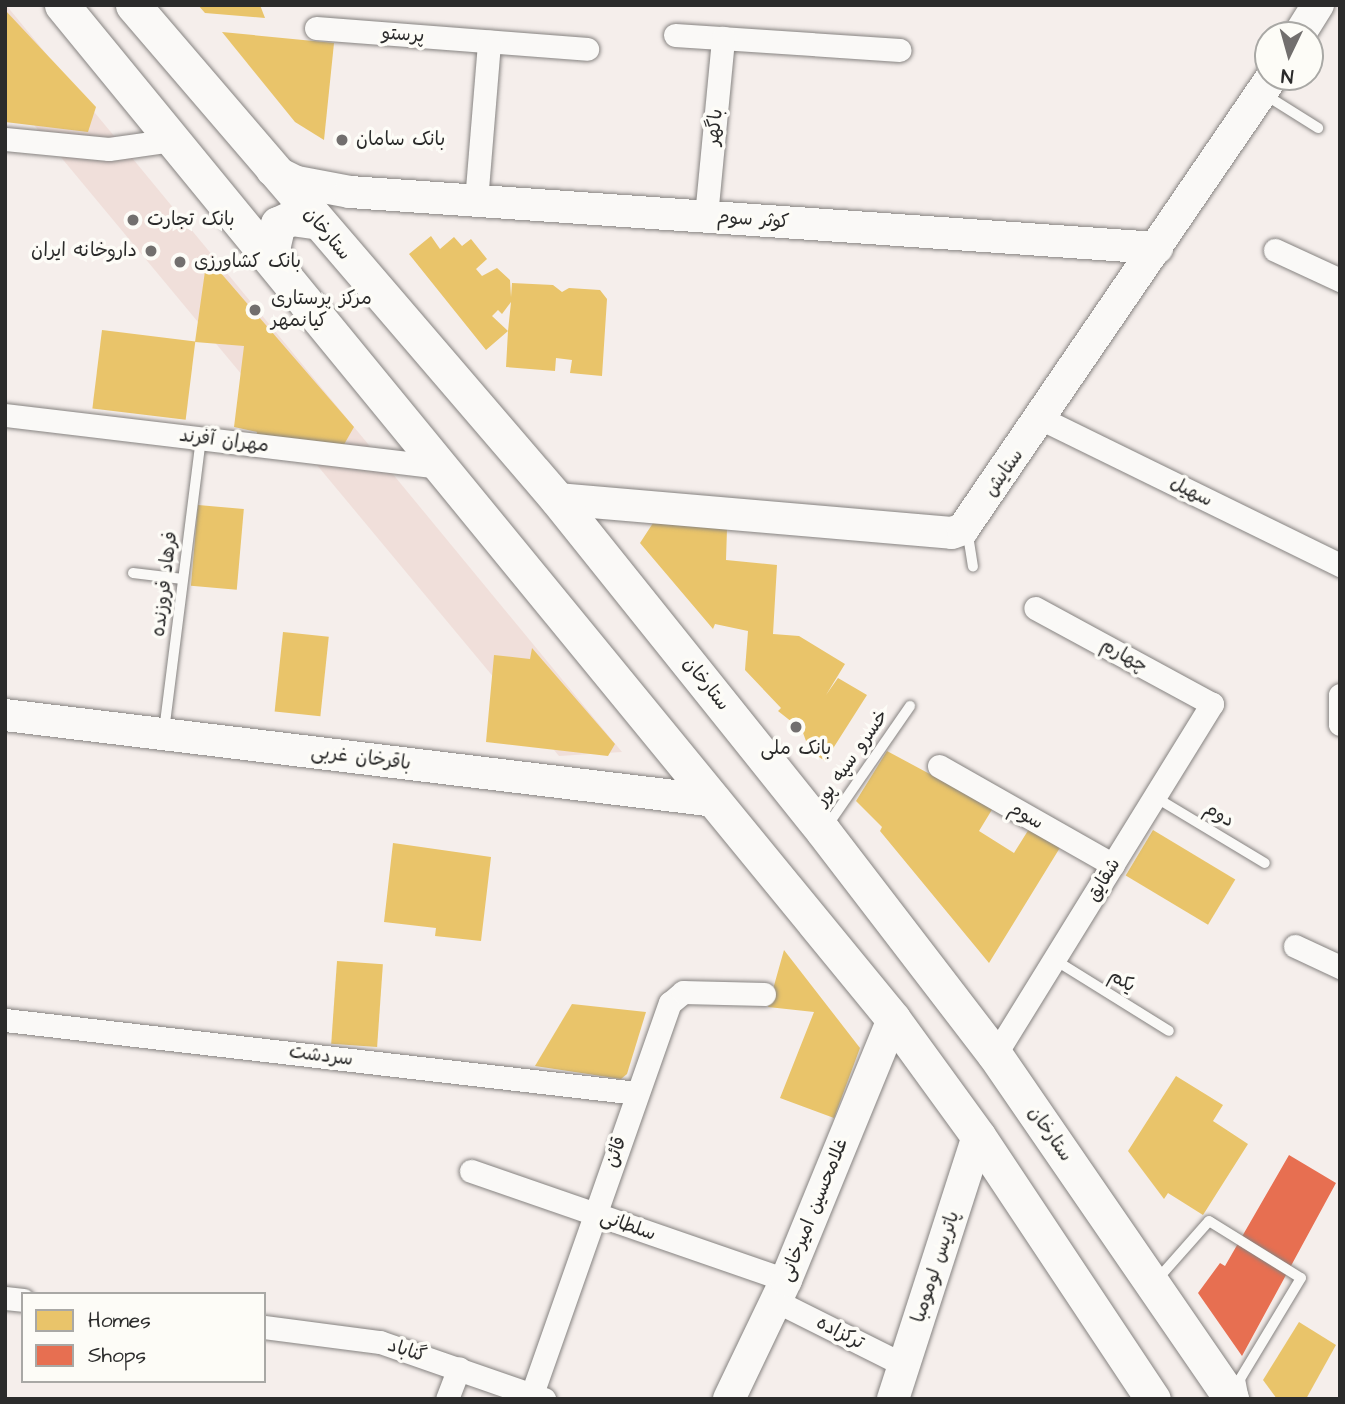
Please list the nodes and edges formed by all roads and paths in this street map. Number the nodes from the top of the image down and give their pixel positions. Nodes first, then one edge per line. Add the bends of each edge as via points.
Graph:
1 (62, 5) edge
2 (133, 5) edge
3 (1318, 5) edge
4 (1308, 21) edge
5 (316, 28) dead end
6 (675, 35) dead end
7 (723, 38) junction
8 (489, 42) junction
9 (587, 49) dead end
10 (899, 50) dead end
11 (1263, 91) edge
12 (1274, 91) edge
13 (1318, 128) dead end
14 (5, 139) edge
15 (173, 140) junction
16 (246, 143) junction
17 (272, 170) junction
18 (208, 182) junction
19 (350, 192) junction
20 (476, 201) junction
21 (706, 216) junction
22 (327, 234) junction
23 (1157, 248) junction
24 (1275, 250) dead end
25 (279, 268) junction
26 (1340, 280) edge
27 (5, 415) edge
28 (1042, 419) junction
29 (201, 438) junction
30 (442, 467) junction
31 (557, 499) junction
32 (967, 527) junction
33 (1340, 565) edge
34 (973, 567) dead end
35 (133, 573) dead end
36 (183, 579) junction
37 (1035, 608) dead end
38 (1339, 697) edge
39 (1212, 704) joint
40 (910, 706) dead end
41 (5, 715) edge
42 (1340, 724) edge
43 (164, 734) junction
44 (939, 766) dead end
45 (1155, 797) junction
46 (716, 801) junction
47 (823, 831) junction
48 (1265, 863) dead end
49 (1113, 865) junction
50 (1295, 946) dead end
51 (1055, 960) junction
52 (1340, 967) edge
53 (764, 994) dead end
54 (893, 1018) junction
55 (5, 1020) edge
56 (1169, 1031) dead end
57 (995, 1055) junction
58 (636, 1093) junction
59 (978, 1136) junction
60 (471, 1171) dead end
61 (595, 1214) junction
62 (1153, 1284) junction
63 (781, 1290) junction
64 (266, 1327) edge
65 (904, 1365) junction
66 (459, 1368) junction
67 (538, 1397) edge
68 (447, 1399) edge
69 (729, 1399) edge
70 (893, 1399) edge
71 (1153, 1399) edge
72 (1231, 1399) edge
73 (1246, 1399) edge

1 - 15 main road
2 - 16 main road, ستارخان
3 - 4 street
5 - 8 street, پرستو
6 - 7 street
7 - 10 street
7 - 21 street, باگهر
8 - 9 street, پرستو
8 - 20 street
11 - 23 street, ستایش
12 - 13 lane
14 - 15 street via 109,149
15 - 18 main road
16 - 17 main road, ستارخان
16 - 18 main road via 244,162 235,176
17 - 19 street, کوثر سوم via 297,181
17 - 22 main road, ستارخان
18 - 25 main road
19 - 20 street, کوثر سوم
19 - 22 street via 333,200 327,209
20 - 21 street, کوثر سوم
21 - 23 street, کوثر سوم
22 - 25 main road via 292,218 278,224 272,249
22 - 31 main road, ستارخان
23 - 28 street, ستایش
24 - 26 street
25 - 30 main road
27 - 29 street, مهران آفرند
28 - 32 street, ستایش
28 - 33 street, سهیل
29 - 30 street, مهران آفرند
29 - 36 lane, فرهاد فروزنده
30 - 46 main road
31 - 32 street via 953,533
31 - 47 main road, ستارخان
32 - 34 lane
35 - 36 lane
36 - 43 lane, فرهاد فروزنده
37 - 39 street, چهارم
38 - 42 street
39 - 45 street, شقایق
40 - 47 lane, خسرو سپه پور
41 - 43 street, باقرخان غربی
43 - 46 street, باقرخان غربی
44 - 49 street, سوم
45 - 48 lane, دوم
45 - 49 street, شقایق
46 - 54 main road
47 - 57 main road, ستارخان
49 - 51 street, شقایق
50 - 52 street
51 - 56 lane, یکم
51 - 57 street, شقایق
53 - 58 street, قائن via 682,992 675,997
54 - 59 main road
54 - 63 street, غلامحسین امیرخانی
55 - 58 street, سردشت
57 - 62 main road, ستارخان
58 - 61 street, قائن
59 - 65 street, پاتریس لومومبا
59 - 71 main road
60 - 61 street, سلطانی
61 - 63 street, سلطانی
61 - 67 street, قائن
62 - 72 main road, ستارخان
62 - 73 lane via 1209,1221 1301,1278 1240,1379
63 - 65 street, ترکزاده
63 - 69 street, غلامحسین امیرخانی
64 - 66 street, گناباد via 380,1342
65 - 70 street, پاتریس لومومبا
66 - 67 street, گناباد
66 - 68 street

